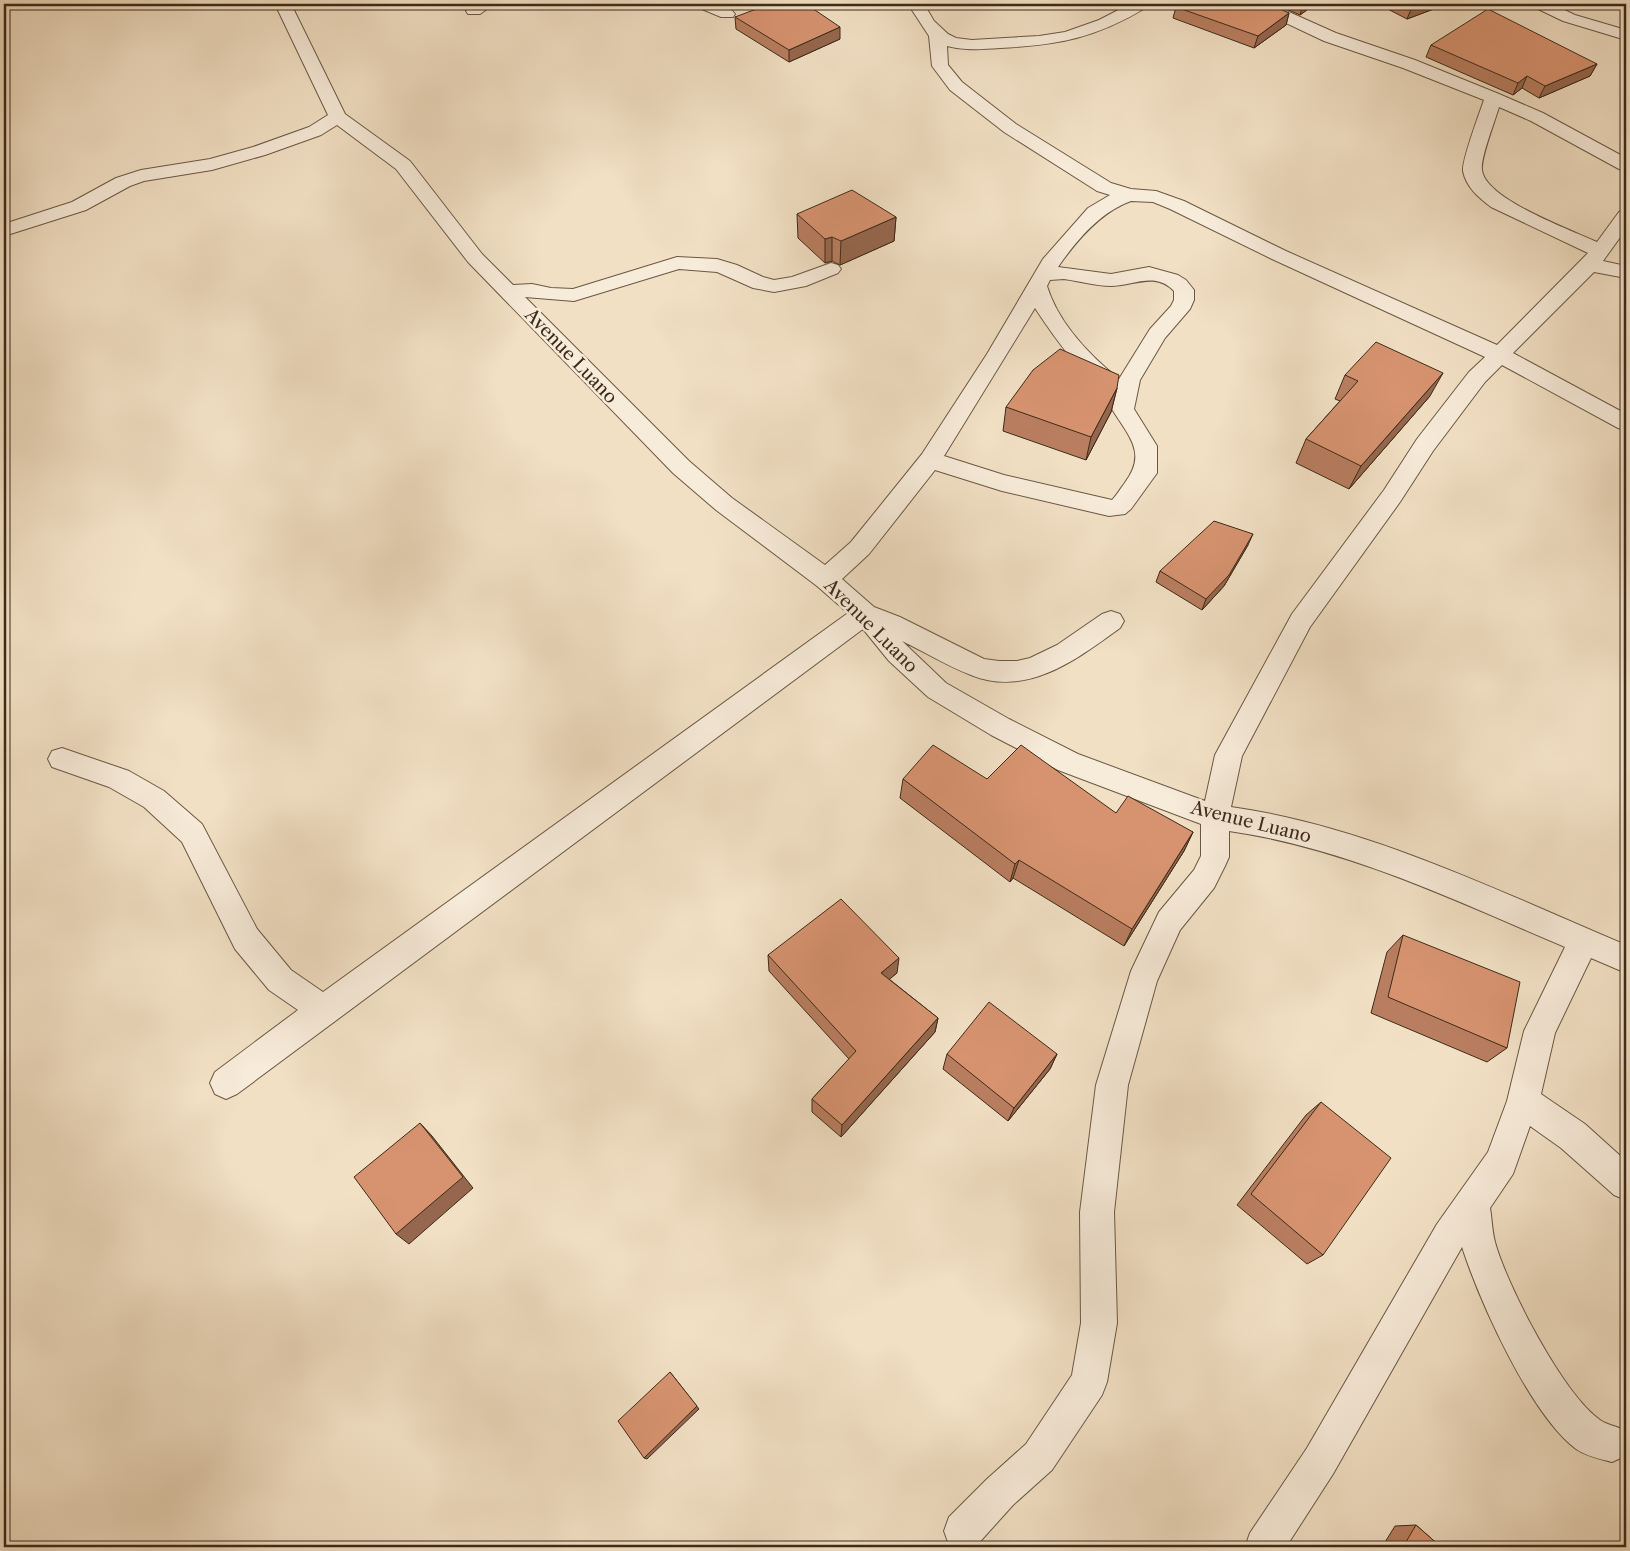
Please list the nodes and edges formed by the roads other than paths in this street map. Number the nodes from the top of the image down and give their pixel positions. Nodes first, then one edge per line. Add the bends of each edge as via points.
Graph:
1 (703, 4) edge
2 (916, 4) edge
3 (1141, 4) edge
4 (1258, 4) edge
5 (1540, 4) edge
6 (291, 7) edge
7 (727, 14) dead end
8 (937, 33) junction
9 (1623, 34) edge
10 (1493, 98) junction
11 (338, 117) junction
12 (1626, 166) edge
13 (1128, 195) junction
14 (1626, 216) edge
15 (4, 230) edge
16 (1594, 258) junction
17 (831, 269) dead end
18 (1626, 272) edge
19 (1040, 280) junction
20 (508, 292) junction
21 (1500, 355) junction
22 (1125, 394) junction
23 (1626, 423) edge
24 (930, 460) junction
25 (826, 580) junction
26 (864, 614) junction
27 (1111, 621) dead end
28 (62, 759) dead end
29 (1215, 817) junction
30 (1583, 942) junction
31 (1626, 959) edge
32 (324, 1010) junction
33 (226, 1083) dead end
34 (1524, 1102) junction
35 (1626, 1183) edge
36 (1473, 1204) junction
37 (1612, 1443) dead end
38 (963, 1531) dead end
39 (1264, 1547) edge

1 - 7 street
2 - 8 street via 924,20
3 - 8 street via 1109,22 1058,38 976,45 947,41
4 - 10 street via 1330,37
5 - 9 street via 1569,18
6 - 11 street, Avenue Luano
8 - 13 street via 940,66 956,86 1010,128 1054,156 1104,187
10 - 12 street via 1537,117
10 - 16 street via 1472,168 1484,194
11 - 15 street via 301,137 259,151 123,182 80,206
11 - 20 street, Avenue Luano via 403,165 475,258
13 - 19 street via 1095,212 1050,263
13 - 21 street via 1156,196 1177,205 1279,256
14 - 16 street
16 - 18 street
16 - 21 street
17 - 20 street via 793,284 765,285 723,267 677,262 574,295 532,290
19 - 22 street via 1044,306 1066,336 1098,373
19 - 22 street via 1064,273 1111,280 1149,273 1180,284 1184,290 1180,309 1143,355
19 - 24 street
20 - 25 street, Avenue Luano via 680,467
21 - 23 street
21 - 29 street via 1477,377 1426,445 1301,621 1229,755
22 - 24 street via 1123,409 1146,446 1147,458 1145,473 1117,508 1097,507 1002,483
24 - 25 street via 860,548
25 - 26 street, Avenue Luano
26 - 27 street via 979,668 1009,672 1052,662
26 - 29 street, Avenue Luano via 898,654 937,690 1000,727 1068,762
26 - 32 street
28 - 32 street via 119,779 154,798 192,832 246,939 280,980
29 - 30 street, Avenue Luano via 1264,824 1383,859
29 - 38 street via 1215,857 1204,878 1169,921 1142,981 1112,1086 1097,1212 1099,1323 1089,1382 1039,1457
30 - 31 street, Avenue Luano
30 - 34 street via 1540,1030
32 - 33 street
34 - 35 street via 1573,1136
34 - 36 street via 1500,1162
36 - 37 street via 1478,1242 1491,1280 1532,1360 1573,1423 1591,1437
36 - 39 street via 1448,1236 1320,1461

